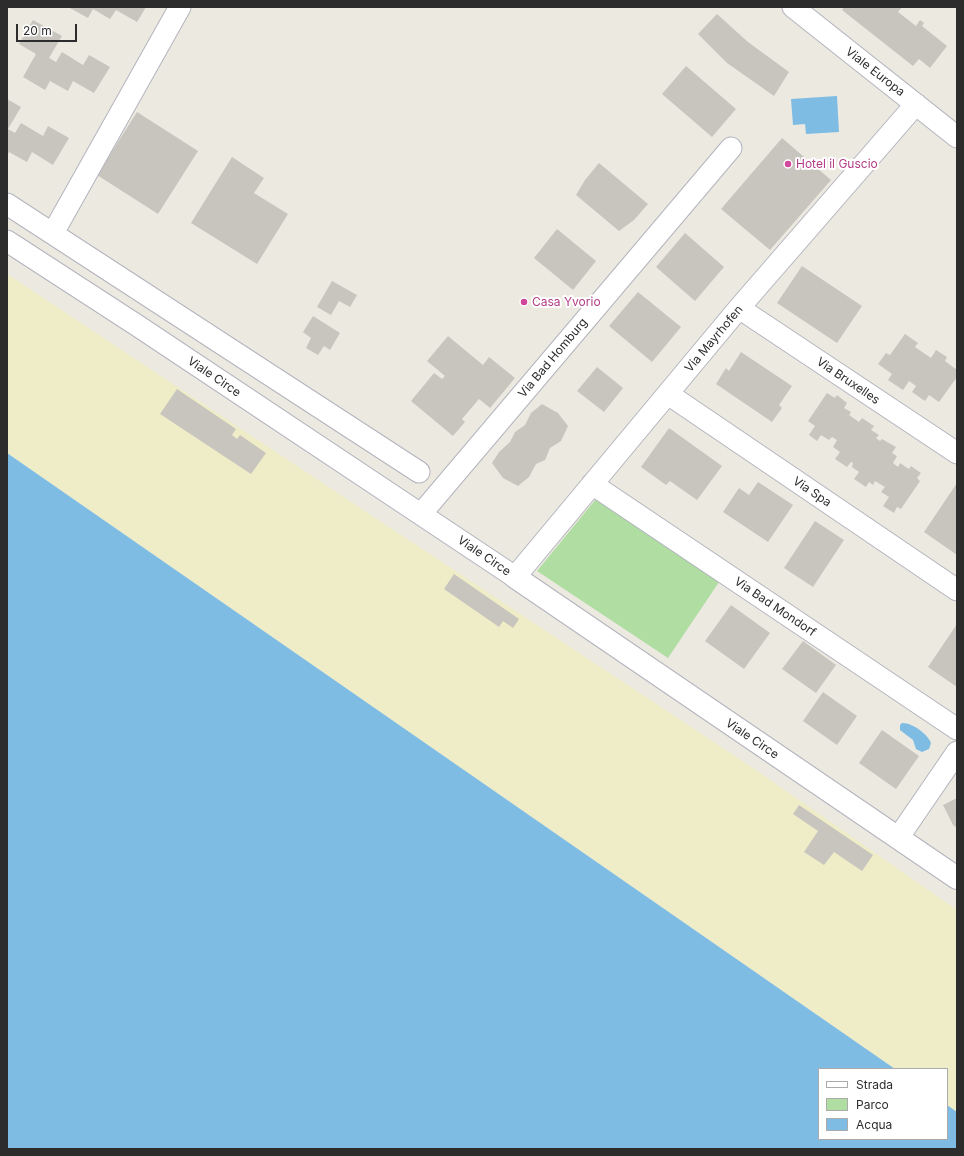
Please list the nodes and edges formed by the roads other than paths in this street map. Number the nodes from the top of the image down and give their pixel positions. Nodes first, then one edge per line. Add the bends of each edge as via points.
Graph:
1 (180, 7) edge
2 (793, 7) edge
3 (916, 104) junction
4 (957, 137) edge
5 (731, 148) dead end
6 (7, 204) edge
7 (53, 233) junction
8 (7, 242) edge
9 (739, 308) junction
10 (668, 394) junction
11 (372, 441) junction
12 (957, 454) edge
13 (355, 470) junction
14 (419, 472) dead end
15 (592, 484) junction
16 (421, 514) junction
17 (515, 577) junction
18 (957, 590) edge
19 (957, 729) edge
20 (957, 752) edge
21 (898, 838) junction
22 (957, 878) edge

1 - 7 street
2 - 3 street, Viale Europa
3 - 4 street, Viale Europa
3 - 9 street, Via Mayrhofen
5 - 16 street, Via Bad Homburg
6 - 7 street
7 - 11 street
8 - 13 street, Viale Circe
9 - 10 street, Via Mayrhofen
9 - 12 street, Via Bruxelles
10 - 15 street, Via Mayrhofen
10 - 18 street, Via Spa
11 - 13 street
11 - 14 street
13 - 16 street, Viale Circe
15 - 17 street, Via Mayrhofen
15 - 19 street, Via Bad Mondorf
16 - 17 street, Viale Circe
17 - 21 street, Viale Circe
20 - 21 street
21 - 22 street, Viale Circe

